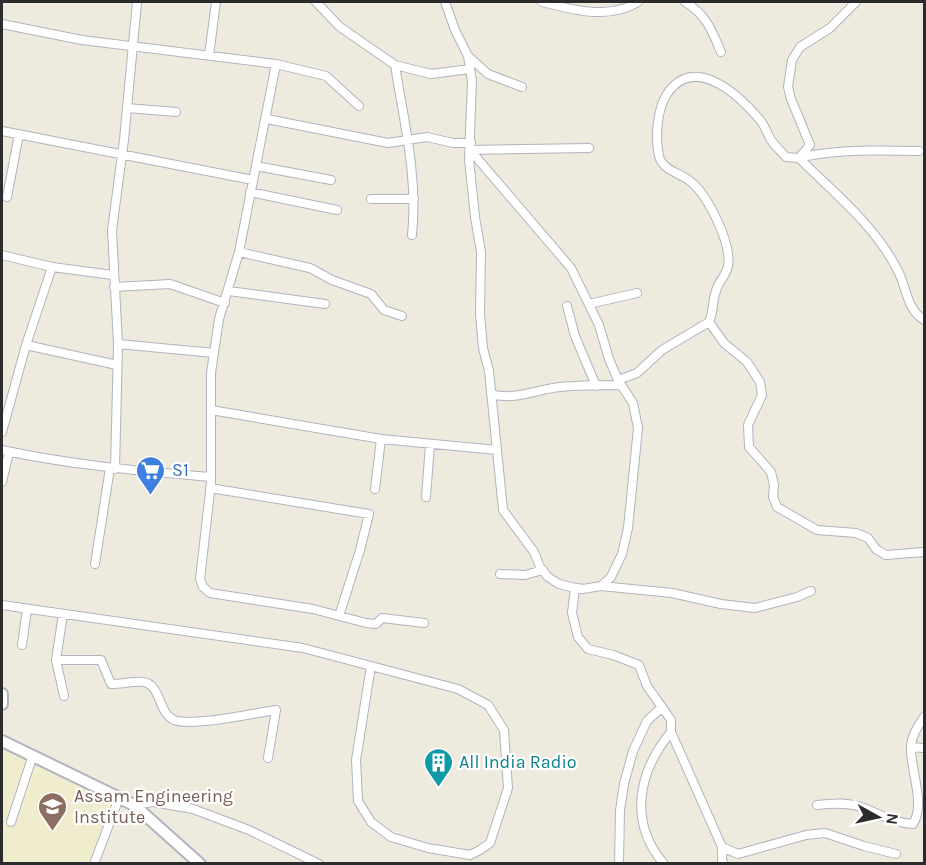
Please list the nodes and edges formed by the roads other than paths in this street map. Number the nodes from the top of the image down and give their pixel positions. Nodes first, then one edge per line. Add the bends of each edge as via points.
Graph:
1 (137, 2) edge
2 (216, 2) edge
3 (316, 2) edge
4 (445, 2) edge
5 (542, 2) edge
6 (638, 2) edge
7 (686, 2) edge
8 (856, 2) edge
9 (2, 24) edge
10 (133, 45) junction
11 (721, 52) dead end
12 (209, 56) junction
13 (468, 56) junction
14 (276, 64) junction
15 (395, 65) junction
16 (470, 69) junction
17 (522, 87) dead end
18 (359, 106) dead end
19 (127, 108) junction
20 (176, 112) dead end
21 (267, 119) junction
22 (2, 130) edge
23 (19, 134) junction
24 (407, 139) junction
25 (470, 146) junction
26 (589, 148) dead end
27 (919, 151) dead end
28 (123, 153) junction
29 (799, 158) junction
30 (256, 166) junction
31 (253, 180) junction
32 (331, 180) dead end
33 (250, 192) junction
34 (7, 197) dead end
35 (371, 199) dead end
36 (414, 199) junction
37 (337, 210) dead end
38 (412, 236) dead end
39 (239, 252) junction
40 (2, 255) edge
41 (52, 267) junction
42 (114, 275) junction
43 (114, 287) junction
44 (229, 291) junction
45 (637, 293) dead end
46 (225, 303) junction
47 (325, 304) dead end
48 (589, 304) junction
49 (567, 306) dead end
50 (402, 316) dead end
51 (924, 320) edge
52 (709, 322) junction
53 (118, 344) junction
54 (26, 345) junction
55 (214, 353) junction
56 (117, 365) junction
57 (620, 382) junction
58 (596, 386) junction
59 (491, 394) junction
60 (211, 410) junction
61 (2, 432) edge
62 (381, 439) junction
63 (430, 444) junction
64 (497, 450) junction
65 (5, 451) edge
66 (112, 469) junction
67 (211, 477) junction
68 (2, 482) edge
69 (210, 488) junction
70 (375, 489) dead end
71 (426, 497) dead end
72 (924, 552) edge
73 (95, 564) dead end
74 (543, 570) junction
75 (500, 574) dead end
76 (601, 586) junction
77 (575, 588) junction
78 (811, 591) dead end
79 (2, 605) edge
80 (27, 609) junction
81 (63, 614) junction
82 (339, 616) junction
83 (424, 623) dead end
84 (22, 645) dead end
85 (56, 660) junction
86 (371, 666) junction
87 (2, 694) edge
88 (64, 696) dead end
89 (2, 704) edge
90 (662, 708) junction
91 (924, 717) edge
92 (671, 732) junction
93 (2, 741) edge
94 (911, 747) junction
95 (924, 748) edge
96 (33, 755) junction
97 (268, 758) dead end
98 (119, 798) junction
99 (817, 805) dead end
100 (134, 806) junction
101 (11, 822) dead end
102 (722, 847) junction
103 (896, 854) dead end
104 (94, 864) edge
105 (200, 864) edge
106 (319, 864) edge
107 (619, 864) edge
108 (664, 864) edge
109 (724, 864) edge

1 - 10 street
2 - 12 street
3 - 15 street via 340,27
4 - 13 street
5 - 6 street via 586,13 627,8
7 - 11 street via 709,22
8 - 29 street via 830,28 800,47 792,60 790,93 810,145
9 - 10 street via 82,40
10 - 12 street
10 - 19 street
12 - 14 street
13 - 16 street
13 - 17 street via 488,74
14 - 18 street via 326,76
14 - 21 street
15 - 16 street via 431,74
15 - 24 street
16 - 25 street
19 - 20 street
19 - 28 street
21 - 24 street via 388,143
21 - 30 street
22 - 23 street
23 - 28 street
23 - 34 street
24 - 25 street via 427,137
24 - 36 street
25 - 26 street
25 - 48 street via 571,268
25 - 59 street via 481,252 480,314
27 - 29 street via 848,150
28 - 31 street
28 - 42 street via 112,230
29 - 51 street via 866,226 899,273 915,314
29 - 52 street via 786,157 748,107 712,79 687,77 668,93 659,123 660,160 701,191 727,244 728,266 716,290
30 - 31 street
30 - 32 street
31 - 33 street
33 - 37 street
33 - 39 street
35 - 36 street
36 - 38 street
39 - 44 street
39 - 50 street via 310,268 371,294 384,310
40 - 41 street
41 - 42 street
41 - 54 street
42 - 43 street
43 - 46 street via 170,284
43 - 53 street
44 - 46 street
44 - 47 street
45 - 48 street
46 - 55 street
48 - 57 street
49 - 58 street
52 - 57 street via 662,350 637,373
52 - 72 street via 724,343 747,362 760,382 762,395 748,425 749,447 771,472 777,507 817,530 856,533 868,538 886,555
53 - 55 street
53 - 56 street
54 - 56 street
54 - 61 street
55 - 60 street
56 - 66 street
57 - 58 street
57 - 76 street via 633,403 638,428 622,554 611,577
58 - 59 street
59 - 64 street
60 - 62 street
60 - 67 street
62 - 63 street
62 - 70 street
63 - 64 street
63 - 71 street
64 - 74 street via 503,510
65 - 66 street
65 - 68 street
66 - 67 street
66 - 73 street
67 - 69 street
69 - 82 street via 203,587 210,593
69 - 82 street via 369,514
74 - 75 street via 525,575
74 - 77 street via 559,584
76 - 77 street
76 - 78 street via 672,593 755,608
77 - 90 street via 572,613 578,637 588,649 639,665
79 - 80 street
80 - 81 street
80 - 84 street
81 - 85 street
81 - 86 street via 303,648
82 - 83 street via 376,624 382,618
85 - 88 street
85 - 97 street via 101,660 111,684 145,682 174,720 192,722 276,710
86 - 86 street via 458,689 488,705 504,730 508,788 490,843 480,850 470,855 428,849 391,837 371,822 358,801 356,760
87 - 89 street
90 - 92 street via 671,720
90 - 107 street via 647,721 633,751 620,810
91 - 94 street via 914,732
92 - 102 street
92 - 108 street via 646,773 640,804 643,826 653,851
93 - 96 street
94 - 95 street
94 - 99 street via 920,801 919,817 913,824 849,804
96 - 98 street
96 - 101 street
98 - 100 street
98 - 104 street
100 - 105 street
100 - 106 street via 153,802 193,808
102 - 103 street via 738,854 825,833
102 - 109 street

